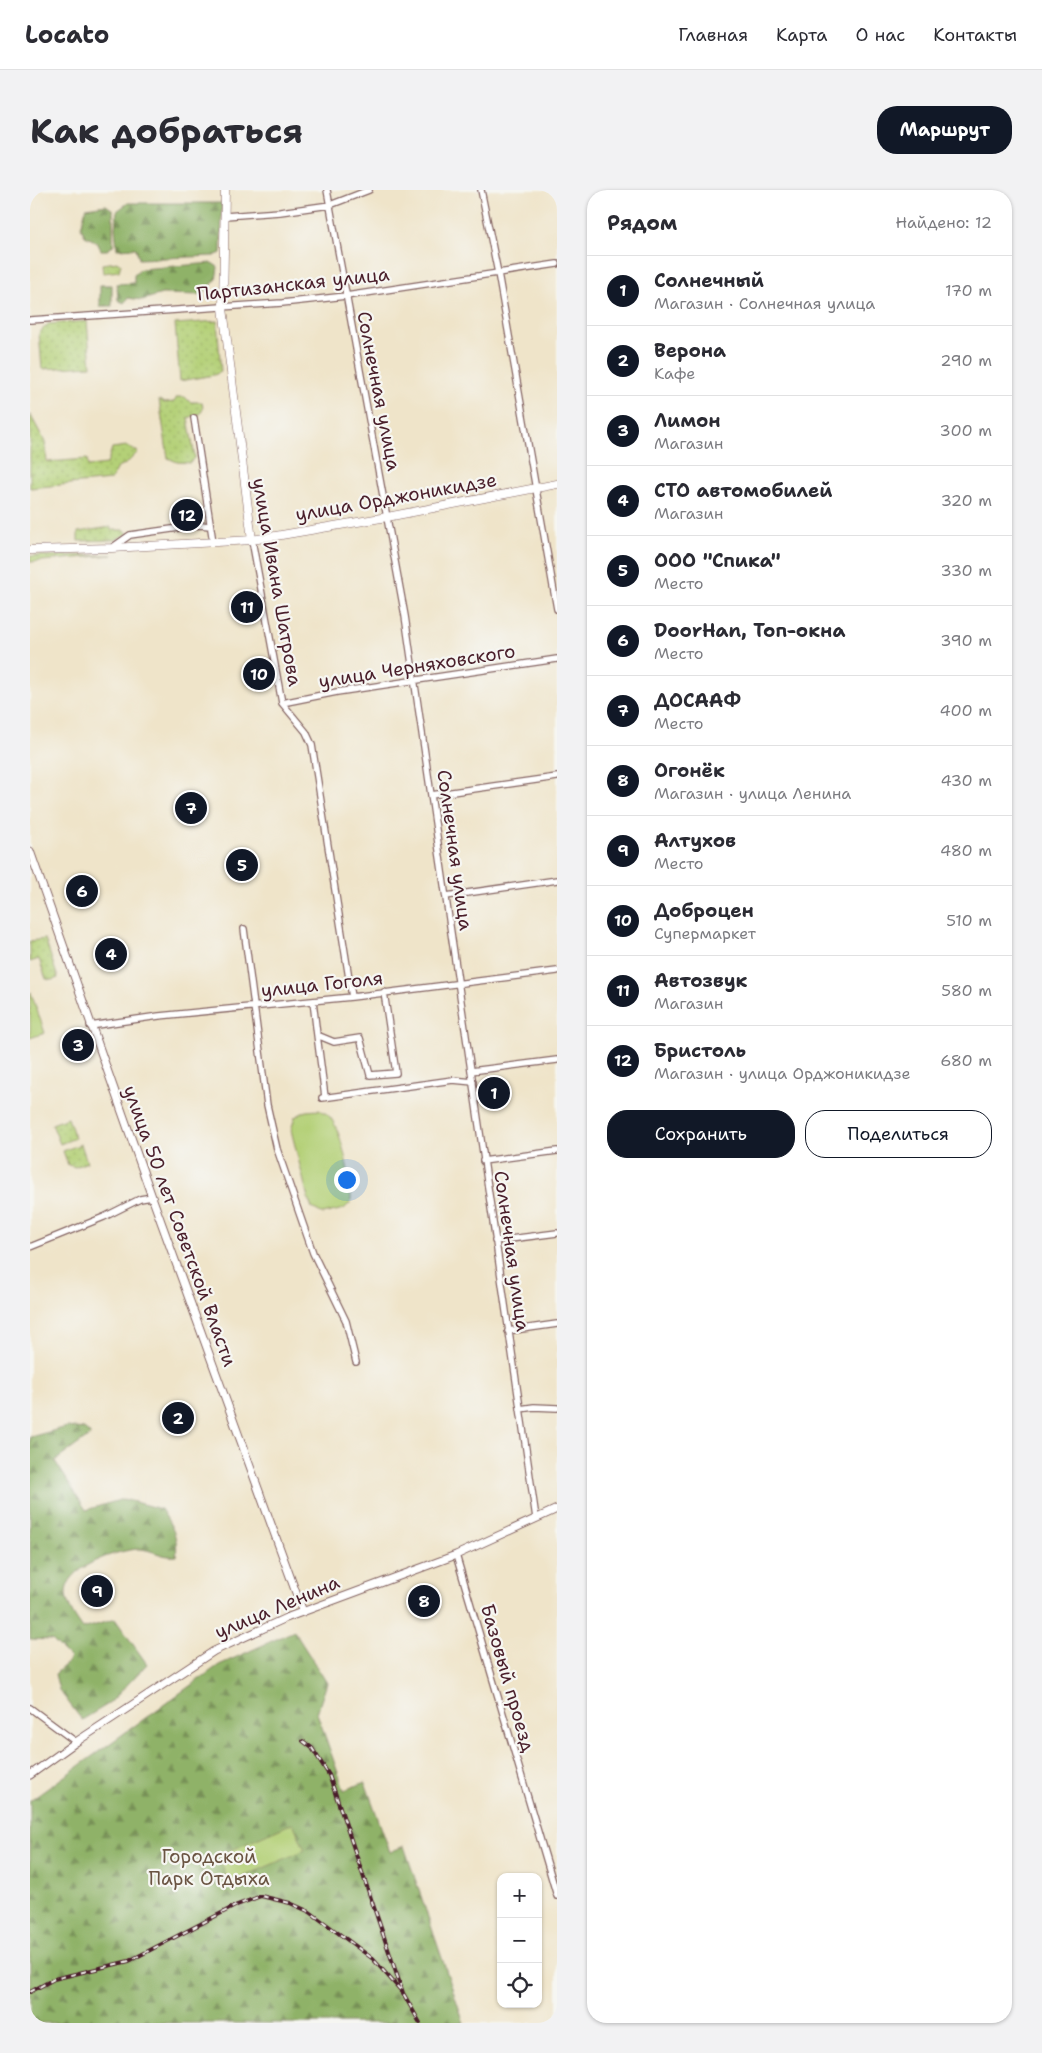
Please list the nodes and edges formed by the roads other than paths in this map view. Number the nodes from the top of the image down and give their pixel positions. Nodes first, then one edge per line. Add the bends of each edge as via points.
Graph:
1 (225, 190) edge
2 (327, 190) edge
3 (369, 190) edge
4 (481, 190) edge
5 (330, 205) junction
6 (225, 216) junction
7 (557, 264) edge
8 (498, 273) junction
9 (346, 296) junction
10 (223, 308) junction
11 (30, 320) edge
12 (194, 418) dead end
13 (557, 484) edge
14 (534, 488) junction
15 (387, 517) junction
16 (210, 526) junction
17 (252, 540) junction
18 (213, 542) junction
19 (112, 548) junction
20 (30, 550) edge
21 (557, 609) edge
22 (557, 659) edge
23 (416, 682) junction
24 (282, 703) junction
25 (557, 777) edge
26 (431, 795) junction
27 (30, 851) edge
28 (557, 880) edge
29 (446, 896) junction
30 (244, 929) dead end
31 (557, 971) edge
32 (459, 984) junction
33 (384, 992) junction
34 (352, 997) junction
35 (313, 1001) junction
36 (256, 1007) junction
37 (90, 1026) junction
38 (317, 1035) junction
39 (557, 1060) edge
40 (471, 1071) junction
41 (473, 1082) junction
42 (557, 1151) edge
43 (483, 1161) junction
44 (152, 1197) junction
45 (557, 1233) edge
46 (495, 1241) junction
47 (30, 1247) edge
48 (557, 1324) edge
49 (508, 1331) junction
50 (356, 1362) dead end
51 (557, 1408) edge
52 (520, 1409) junction
53 (557, 1509) edge
54 (536, 1518) junction
55 (456, 1555) junction
56 (303, 1612) junction
57 (30, 1708) edge
58 (76, 1742) junction
59 (30, 1775) edge
60 (557, 1896) edge

1 - 6 main road, улица Ивана Шатрова
2 - 5 street, Солнечная улица
3 - 5 street
4 - 8 street
5 - 6 street
5 - 9 street, Солнечная улица
6 - 10 main road, улица Ивана Шатрова
7 - 8 street, Партизанская улица
8 - 9 street, Партизанская улица
8 - 14 street
9 - 10 street, Партизанская улица
9 - 15 street, Солнечная улица
10 - 11 street, Партизанская улица
10 - 17 main road, улица Ивана Шатрова
12 - 16 street
13 - 14 main road, улица Орджоникидзе
14 - 15 main road, улица Орджоникидзе
14 - 21 street
15 - 17 main road, улица Орджоникидзе
15 - 23 street, Солнечная улица
16 - 18 street
16 - 19 street via 130,535
17 - 18 main road, улица Орджоникидзе
17 - 24 street, улица Ивана Шатрова
18 - 19 main road, улица Орджоникидзе
19 - 20 main road, улица Орджоникидзе
22 - 23 street, улица Черняховского
23 - 24 street, улица Черняховского
23 - 26 street, Солнечная улица
24 - 34 street, улица Ивана Шатрова via 306,732 312,745
25 - 26 street
26 - 29 street, Солнечная улица
27 - 37 street, улица 50 лет Советской Власти
28 - 29 street
29 - 32 street, Солнечная улица
30 - 36 street
31 - 32 street, улица Гоголя
32 - 33 street, улица Гоголя
32 - 40 street, Солнечная улица
33 - 34 street, улица Гоголя
33 - 38 street via 396,1073 370,1075 360,1038 334,1042
34 - 35 street, улица Гоголя
35 - 36 street, улица Гоголя
35 - 38 street
36 - 37 street, улица Гоголя
36 - 50 street via 267,1105 277,1149 314,1253 346,1321
37 - 44 street, улица 50 лет Советской Власти
38 - 41 street via 324,1098 453,1080
39 - 40 street
40 - 41 street, Солнечная улица
41 - 43 street, Солнечная улица
42 - 43 street
43 - 46 street, Солнечная улица
44 - 47 street via 140,1199
44 - 56 street, улица 50 лет Советской Власти
45 - 46 street
46 - 49 street, Солнечная улица
48 - 49 street
49 - 52 street, Солнечная улица
51 - 52 street via 534,1406
52 - 54 street, Солнечная улица
53 - 54 street, улица Ленина
54 - 55 street, улица Ленина
55 - 56 street, улица Ленина
55 - 60 street, Базовый проезд
56 - 58 street, улица Ленина via 214,1651
57 - 58 street
58 - 59 street, улица Ленина

